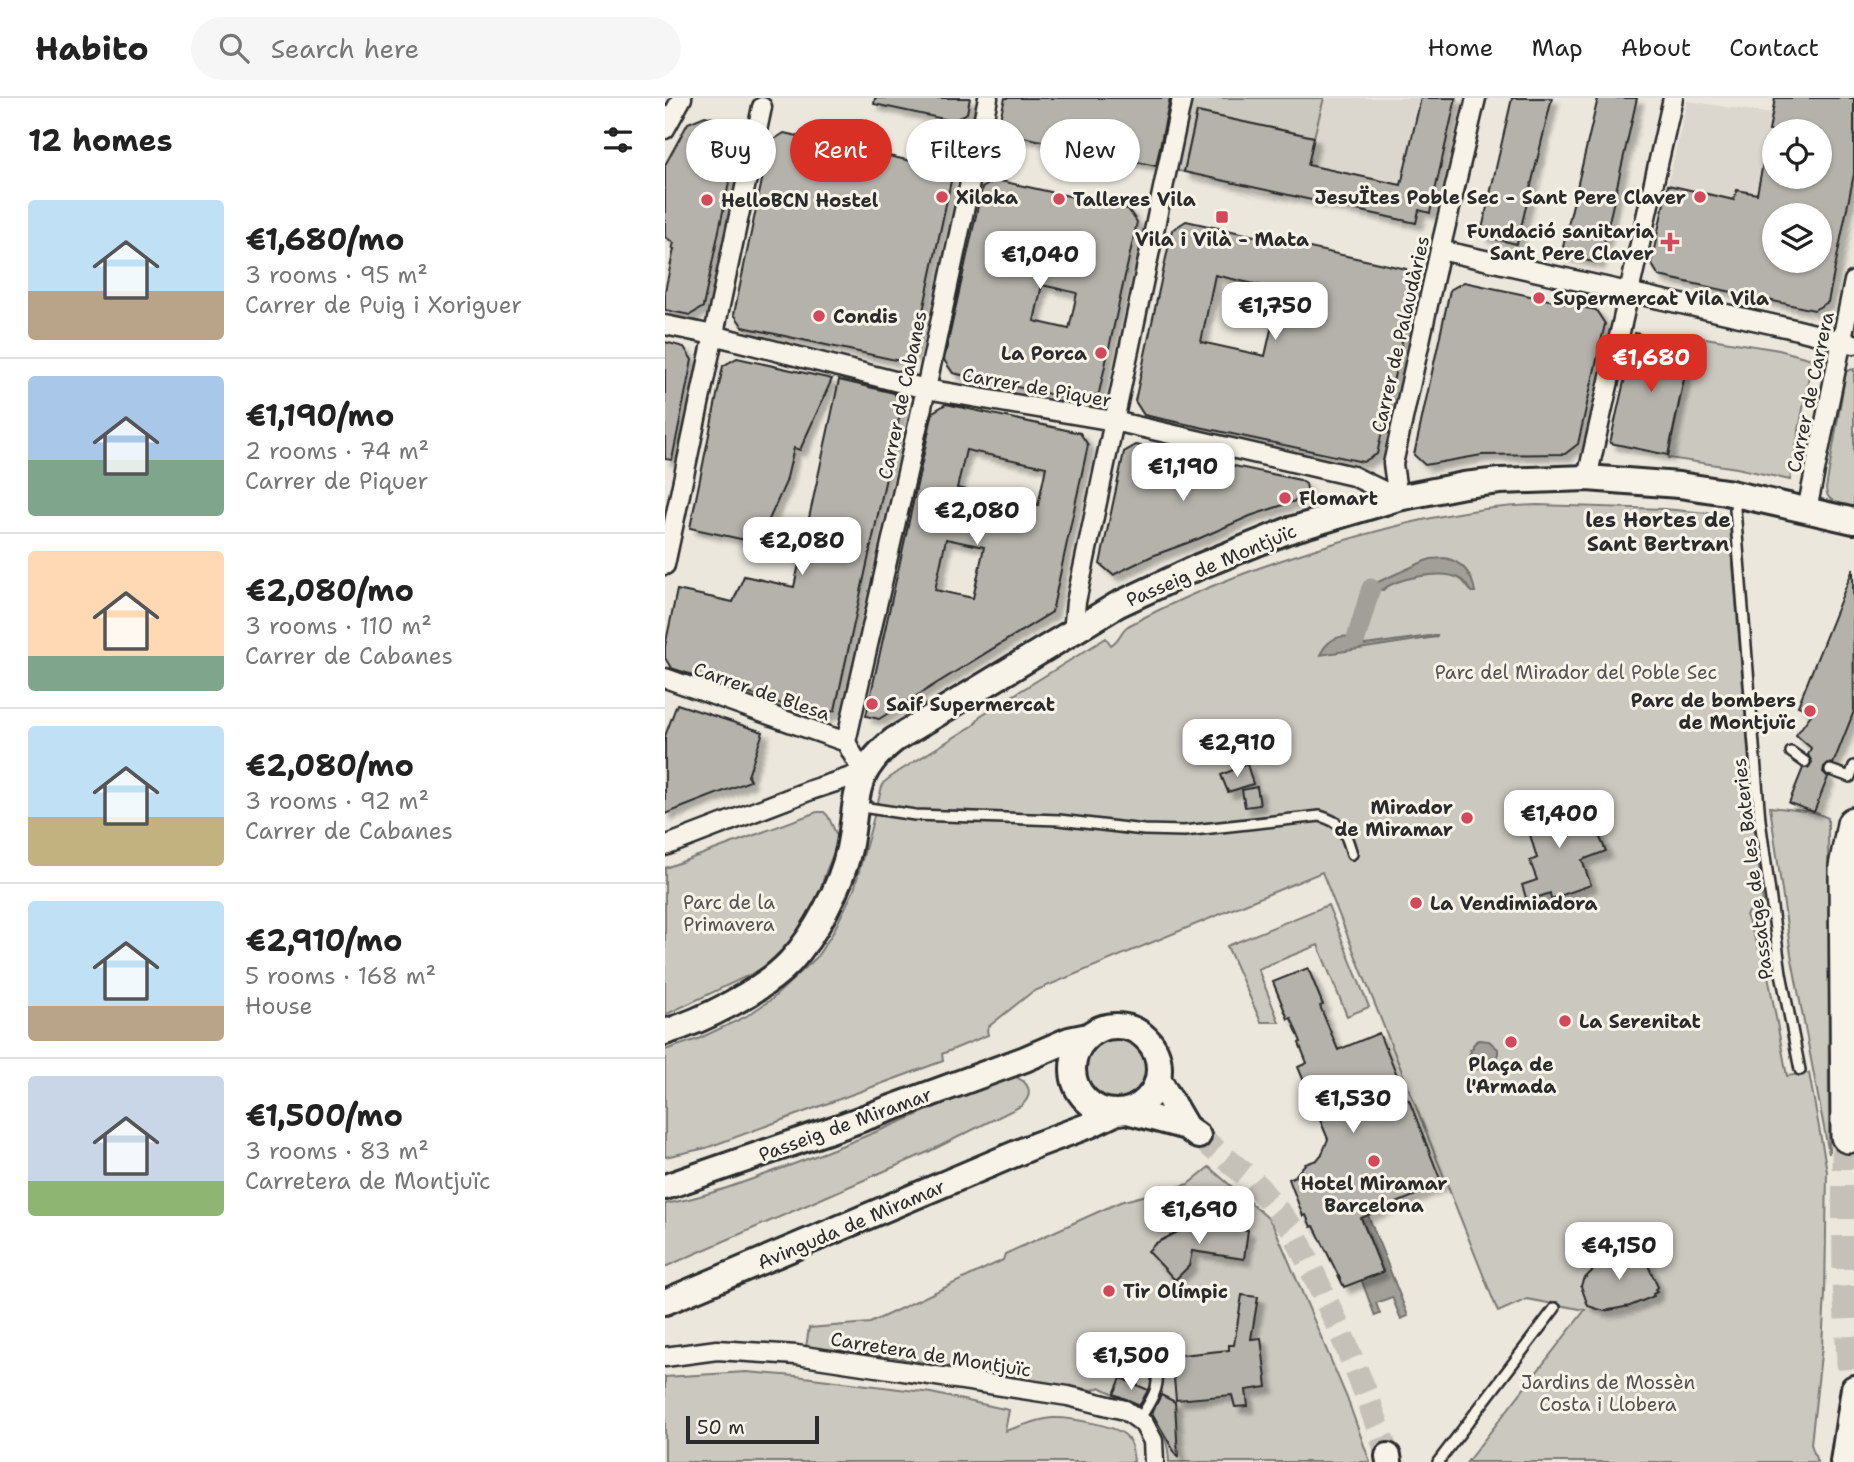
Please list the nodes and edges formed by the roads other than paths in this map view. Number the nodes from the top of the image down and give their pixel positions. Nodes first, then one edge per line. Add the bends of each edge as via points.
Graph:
1 (682, 98) edge
2 (988, 98) edge
3 (1182, 98) edge
4 (1476, 98) edge
5 (1674, 98) edge
6 (762, 107) dead end
7 (665, 129) edge
8 (1440, 250) junction
9 (1854, 281) edge
10 (1629, 291) junction
11 (665, 325) edge
12 (713, 335) junction
13 (1848, 342) edge
14 (926, 389) junction
15 (1114, 421) junction
16 (1587, 478) junction
17 (1737, 495) junction
18 (1398, 498) junction
19 (1807, 510) junction
20 (1854, 521) edge
21 (665, 565) edge
22 (1073, 632) junction
23 (665, 678) edge
24 (846, 742) junction
25 (1791, 751) dead end
26 (1805, 762) dead end
27 (1854, 766) edge
28 (1831, 770) dead end
29 (863, 773) junction
30 (1852, 778) edge
31 (853, 806) junction
32 (1854, 824) edge
33 (665, 846) edge
34 (1352, 854) dead end
35 (665, 1032) edge
36 (1088, 1036) junction
37 (1025, 1059) junction
38 (1800, 1070) dead end
39 (1075, 1078) junction
40 (1158, 1079) junction
41 (1121, 1112) junction
42 (1848, 1136) dead end
43 (1036, 1145) junction
44 (665, 1187) edge
45 (665, 1302) edge
46 (1555, 1308) dead end
47 (665, 1357) edge
48 (1155, 1360) dead end
49 (1854, 1388) edge
50 (1139, 1420) junction
51 (1154, 1462) edge
52 (1438, 1462) edge
53 (1843, 1462) edge

1 - 7 street
2 - 14 street, Carrer de Cabanes
3 - 15 street
4 - 8 street, Carrer de Palaudàries
5 - 10 street
6 - 12 street
8 - 10 street
8 - 18 street, Carrer de Palaudàries via 1393,464
9 - 13 street, Carrer de Carrera
10 - 13 street
10 - 16 street
11 - 12 street, Carrer de Piquer
12 - 14 street, Carrer de Piquer
12 - 21 street
13 - 19 street, Carrer de Carrera
14 - 15 street, Carrer de Piquer
14 - 24 street, Carrer de Cabanes
15 - 18 street, Carrer de Piquer via 1353,476
15 - 22 street
16 - 17 street, Passeig de Montjuïc
16 - 18 street, Passeig de Montjuïc via 1500,481
17 - 19 street, Passeig de Montjuïc
17 - 38 lane, Passatge de les Bateries via 1761,820 1781,973
18 - 22 street, Passeig de Montjuïc via 1231,553 1117,605
19 - 20 street, Passeig de Montjuïc
22 - 29 street, Passeig de Montjuïc via 894,740 875,755
23 - 24 street, Carrer de Blesa
24 - 29 street
25 - 26 lane
27 - 30 lane
28 - 30 lane
29 - 31 street
29 - 33 street
31 - 34 lane via 1184,831 1320,816 1340,824
31 - 35 street via 849,850 837,889 790,963 755,990
32 - 42 highway via 1846,867
36 - 37 street, Passeig de Miramar
36 - 39 street via 1075,1055
36 - 40 street via 1112,1026 1137,1032 1156,1052
37 - 39 street, Passeig de Miramar via 1049,1056
37 - 44 street, Passeig de Miramar
39 - 41 street via 1093,1107
39 - 43 street, Avinguda de Miramar via 1073,1112 1064,1127
40 - 41 street via 1139,1107
40 - 41 street via 1192,1131
41 - 43 street, Avinguda de Miramar
43 - 45 street, Avinguda de Miramar
46 - 52 lane
47 - 50 street, Carretera de Montjuïc via 717,1350 797,1355 1067,1396 1125,1410
48 - 50 lane via 1159,1375 1155,1394
49 - 53 street
50 - 51 street via 1153,1441

